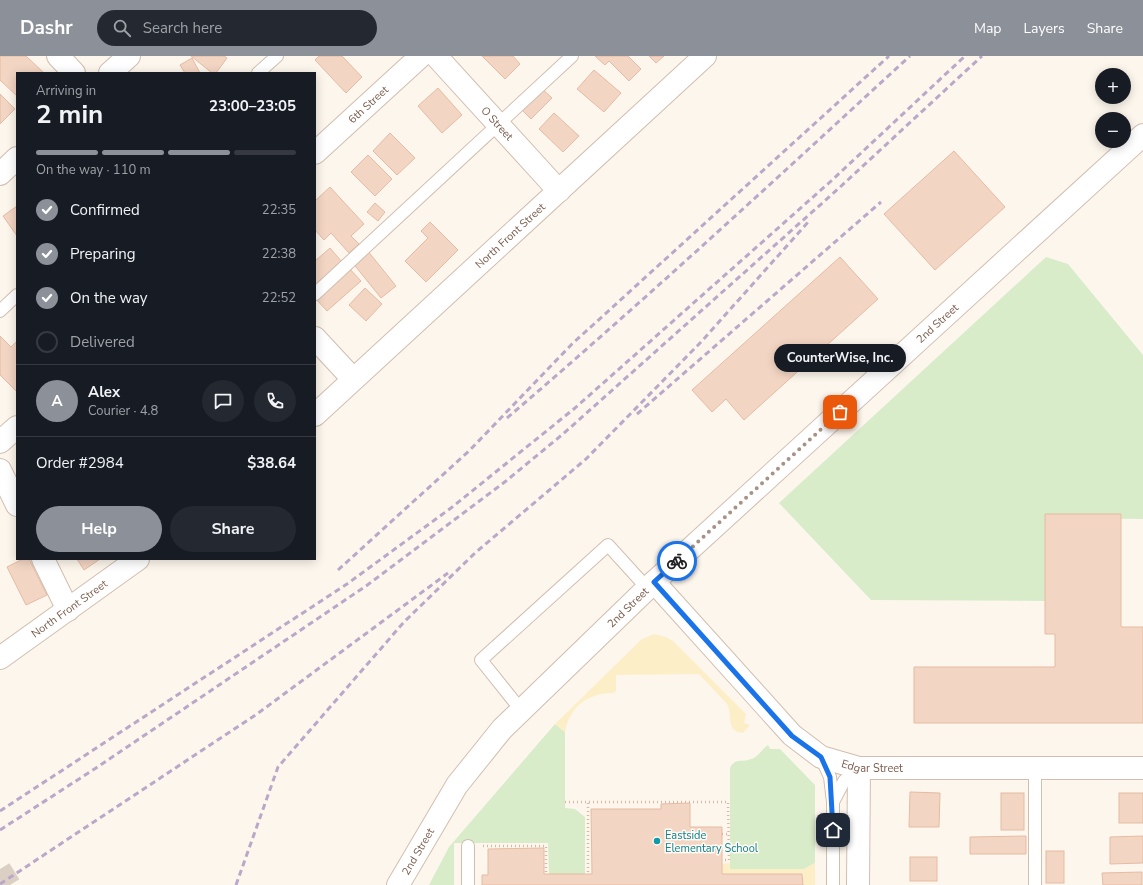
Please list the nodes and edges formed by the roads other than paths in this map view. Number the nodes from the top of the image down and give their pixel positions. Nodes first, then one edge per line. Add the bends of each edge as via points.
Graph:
1 (58, 56) edge
2 (129, 56) edge
3 (277, 56) edge
4 (421, 56) edge
5 (436, 56) edge
6 (572, 56) edge
7 (705, 56) edge
8 (73, 72) edge
9 (111, 72) edge
10 (259, 72) edge
11 (498, 124) junction
12 (1143, 135) edge
13 (316, 152) edge
14 (16, 159) edge
15 (0, 174) edge
16 (559, 191) junction
17 (316, 293) edge
18 (16, 296) edge
19 (0, 310) edge
20 (316, 339) edge
21 (353, 379) junction
22 (316, 414) edge
23 (16, 428) edge
24 (0, 442) edge
25 (0, 470) edge
26 (16, 503) edge
27 (43, 560) edge
28 (137, 560) edge
29 (651, 586) junction
30 (68, 610) junction
31 (0, 658) edge
32 (521, 710) junction
33 (821, 757) junction
34 (1035, 767) junction
35 (859, 768) junction
36 (1143, 768) edge
37 (833, 802) junction
38 (468, 846) road end
39 (398, 885) edge
40 (468, 885) edge
41 (833, 885) edge
42 (858, 885) edge
43 (1035, 885) edge

1 - 8 street
2 - 9 street
3 - 10 lane
4 - 13 street, 6th Street
5 - 11 street, O Street
6 - 11 lane
7 - 16 street, North Front Street
11 - 16 street, O Street
11 - 17 lane
12 - 29 street, 2nd Street
14 - 15 street
16 - 21 street, North Front Street
18 - 19 lane
20 - 21 street
21 - 22 street, North Front Street
23 - 24 street
25 - 26 street
27 - 30 street
28 - 30 street, North Front Street
29 - 32 street, 2nd Street
29 - 32 lane via 608,545 481,660
29 - 33 street, Edgar Street via 792,736
30 - 31 street, North Front Street
32 - 39 street, 2nd Street via 502,729 457,785
33 - 35 street, Edgar Street
33 - 37 lane via 830,777
34 - 35 street, Edgar Street
34 - 36 street, Edgar Street
34 - 43 lane
35 - 37 lane via 844,781
35 - 42 street
37 - 41 lane
38 - 40 lane

